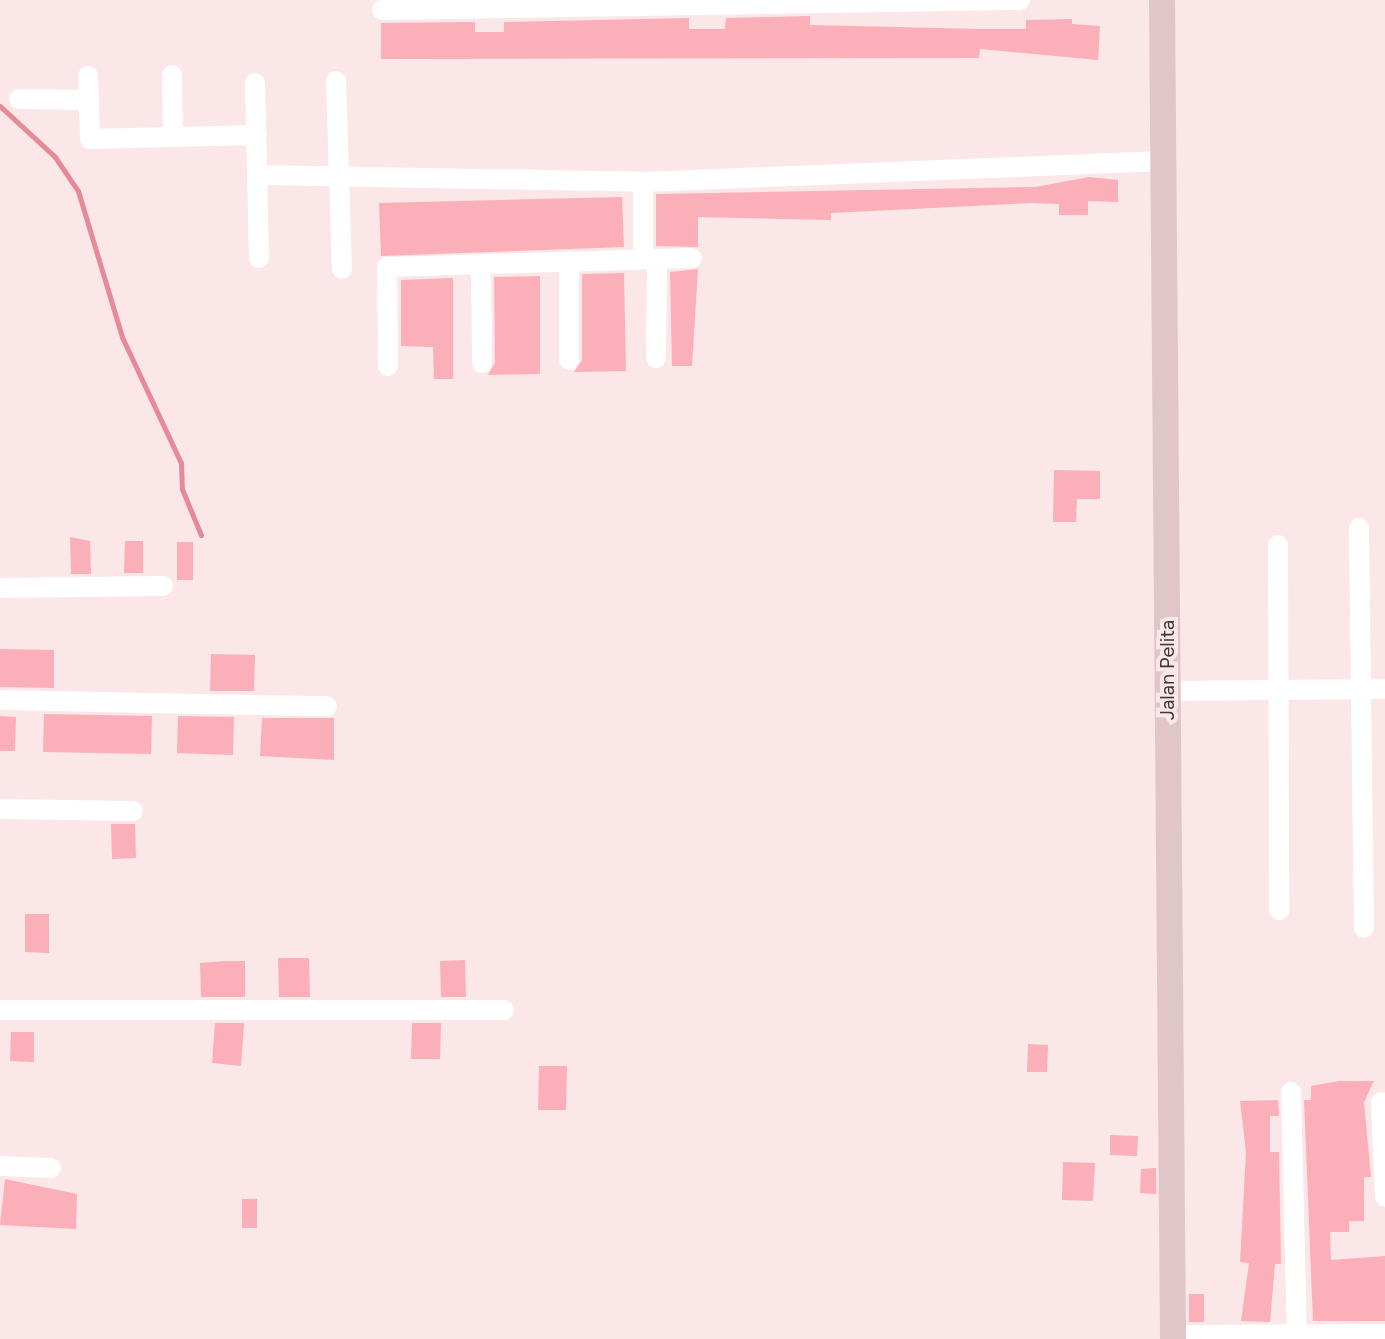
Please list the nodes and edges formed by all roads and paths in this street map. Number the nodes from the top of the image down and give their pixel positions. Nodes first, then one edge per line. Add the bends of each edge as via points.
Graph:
1 (1020, 0) edge
2 (1162, 0) edge
3 (437, 4) edge
4 (522, 4) edge
5 (605, 4) edge
6 (685, 4) edge
7 (382, 10) dead end
8 (172, 75) dead end
9 (88, 76) dead end
10 (336, 81) dead end
11 (255, 83) dead end
12 (19, 99) dead end
13 (88, 100) junction
14 (257, 135) junction
15 (173, 137) junction
16 (1163, 161) junction
17 (258, 175) junction
18 (339, 176) junction
19 (643, 182) junction
20 (259, 258) dead end
21 (692, 258) dead end
22 (650, 259) junction
23 (569, 261) junction
24 (481, 264) junction
25 (342, 269) dead end
26 (656, 358) dead end
27 (569, 360) dead end
28 (482, 363) dead end
29 (388, 366) dead end
30 (1359, 528) dead end
31 (1278, 545) dead end
32 (163, 586) dead end
33 (0, 588) edge
34 (1385, 689) edge
35 (1277, 690) junction
36 (1361, 690) junction
37 (1168, 691) junction
38 (0, 700) edge
39 (327, 706) dead end
40 (0, 809) edge
41 (133, 811) dead end
42 (1279, 910) dead end
43 (1364, 928) dead end
44 (0, 1010) edge
45 (504, 1010) dead end
46 (1291, 1092) dead end
47 (1381, 1102) dead end
48 (0, 1166) edge
49 (51, 1168) dead end
50 (1385, 1197) edge
51 (1385, 1334) edge
52 (1173, 1337) edge
53 (1297, 1337) edge

1 - 6 street
2 - 16 street, Jalan Pelita
3 - 4 street
3 - 7 street
4 - 5 street
5 - 6 street
8 - 15 street
9 - 13 street
10 - 18 street
11 - 14 street
12 - 13 street
13 - 15 street via 90,139
14 - 15 street
14 - 17 street
16 - 19 street
16 - 37 street, Jalan Pelita
17 - 18 street
17 - 20 street
18 - 19 street
18 - 25 street
19 - 22 street
21 - 22 street
22 - 23 street
22 - 26 street
23 - 24 street
23 - 27 street
24 - 28 street
24 - 29 street via 387,267
30 - 36 street
31 - 35 street
32 - 33 street
34 - 36 street
35 - 36 street
35 - 37 street
35 - 42 street
36 - 43 street
37 - 52 street, Jalan Pelita
38 - 39 street
40 - 41 street
44 - 45 street
46 - 53 street
47 - 50 street
48 - 49 street
51 - 53 street
52 - 53 street

